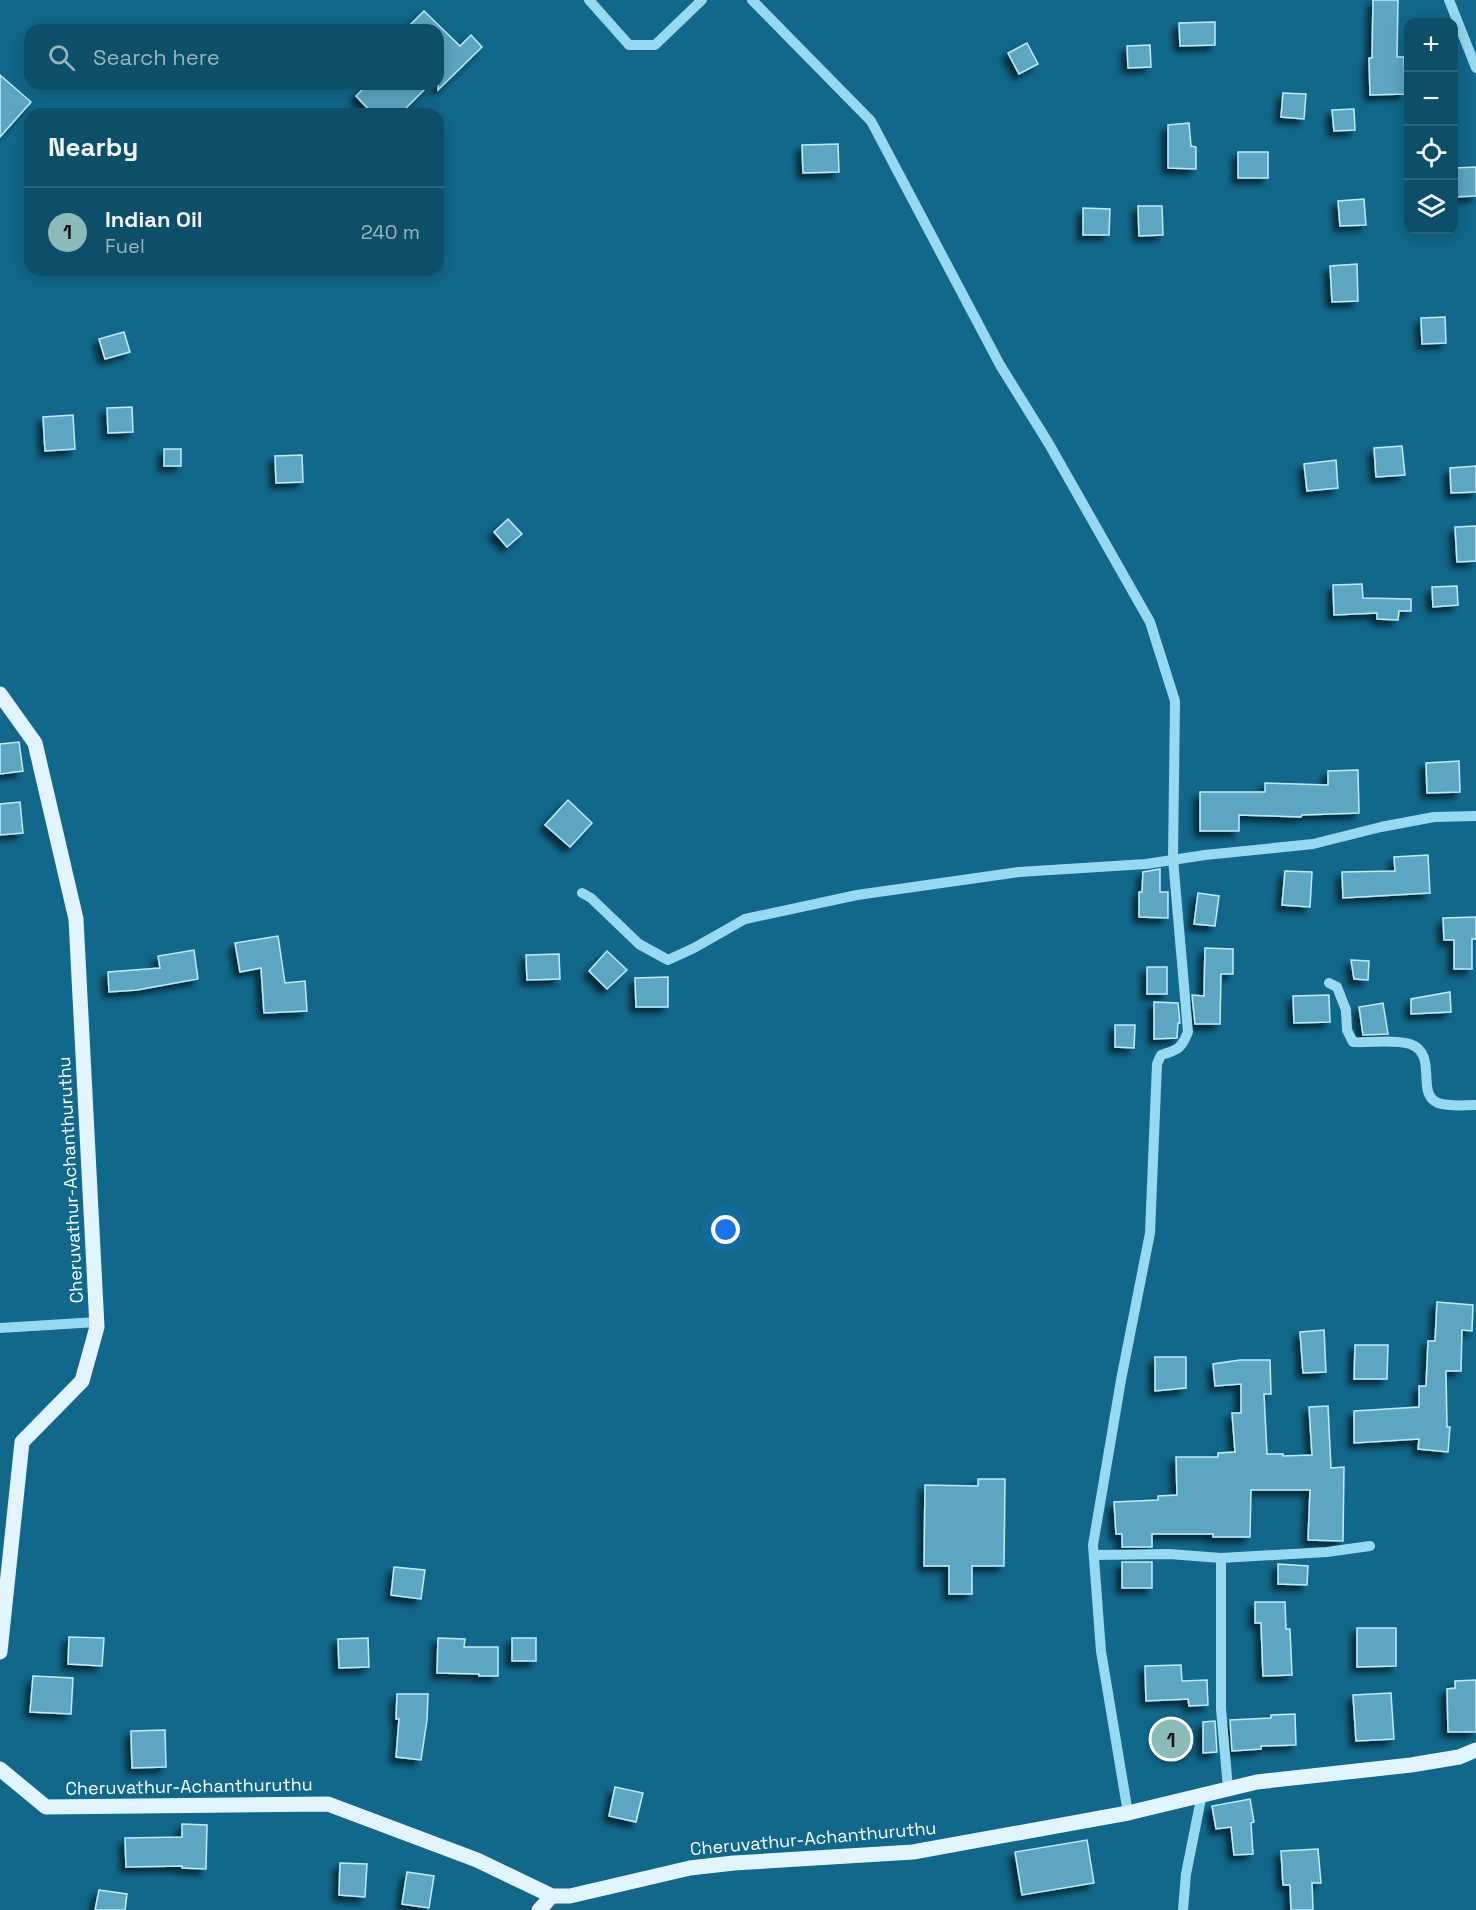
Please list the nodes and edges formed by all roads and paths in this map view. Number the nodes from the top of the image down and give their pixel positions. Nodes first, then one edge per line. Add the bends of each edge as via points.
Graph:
1 (589, 0) edge
2 (702, 0) edge
3 (752, 0) edge
4 (1449, 0) edge
5 (1476, 68) edge
6 (0, 694) edge
7 (1476, 816) edge
8 (1173, 859) junction
9 (582, 893) dead end
10 (1329, 983) dead end
11 (1476, 1105) edge
12 (97, 1322) junction
13 (0, 1328) edge
14 (1370, 1546) dead end
15 (1094, 1555) junction
16 (1221, 1558) junction
17 (4, 1583) edge
18 (0, 1652) edge
19 (1476, 1750) edge
20 (0, 1769) edge
21 (1228, 1788) junction
22 (1202, 1794) junction
23 (1128, 1814) junction
24 (552, 1896) junction
25 (538, 1910) edge
26 (1183, 1910) edge

1 - 2 street via 629,45 655,45
3 - 8 street via 871,121 1000,365 1150,622 1175,701
4 - 5 street
6 - 12 main road, Cheruvathur-Achanthuruthu via 35,743 76,920
7 - 8 street via 1434,817 1312,844
8 - 9 street via 1019,872 857,895 745,919 668,960 639,945
8 - 15 street via 1188,1032 1184,1043 1161,1055 1157,1064 1150,1233 1121,1380
10 - 11 street via 1337,987 1353,1042 1411,1045 1420,1050 1426,1061 1429,1095 1436,1102
12 - 13 street
12 - 17 main road, Cheruvathur-Achanthuruthu via 82,1381 22,1442
14 - 16 street
15 - 16 street
15 - 23 street via 1101,1651
16 - 21 street via 1221,1708
17 - 18 main road, Cheruvathur-Achanthuruthu
19 - 21 main road, Cheruvathur-Achanthuruthu via 1412,1765 1291,1776
20 - 24 main road, Cheruvathur-Achanthuruthu via 46,1808 328,1804 477,1860
21 - 22 main road, Cheruvathur-Achanthuruthu
22 - 23 main road, Cheruvathur-Achanthuruthu
22 - 26 street
23 - 24 main road, Cheruvathur-Achanthuruthu via 913,1852 690,1868 570,1896
24 - 25 main road

